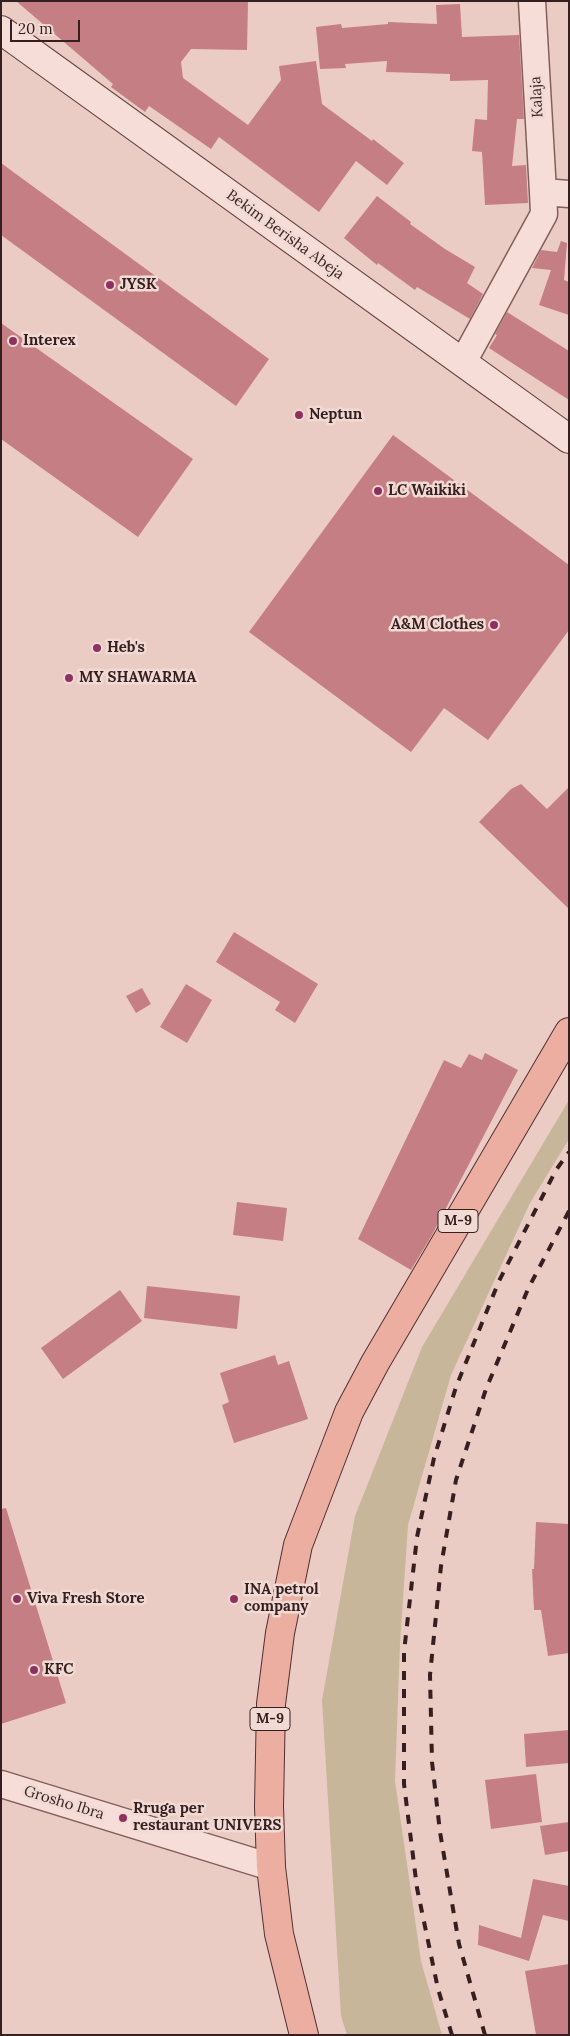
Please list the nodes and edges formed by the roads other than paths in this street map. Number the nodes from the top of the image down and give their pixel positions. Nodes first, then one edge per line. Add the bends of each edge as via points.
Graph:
1 (532, 1) edge
2 (1, 30) edge
3 (543, 192) junction
4 (569, 194) edge
5 (463, 362) junction
6 (569, 439) edge
7 (569, 1032) edge
8 (1, 1784) edge
9 (270, 1867) junction
10 (304, 2035) edge

1 - 3 street, Kalaja
2 - 5 street, Bekim Berisha Abeja
3 - 4 street
3 - 5 street, Kalaja via 544,214
5 - 6 street, Bekim Berisha Abeja
7 - 9 main road, M-9 via 375,1363 349,1412 304,1528 280,1633 271,1704
8 - 9 street, Grosho Ibra
9 - 10 main road, M-9 via 279,1934

